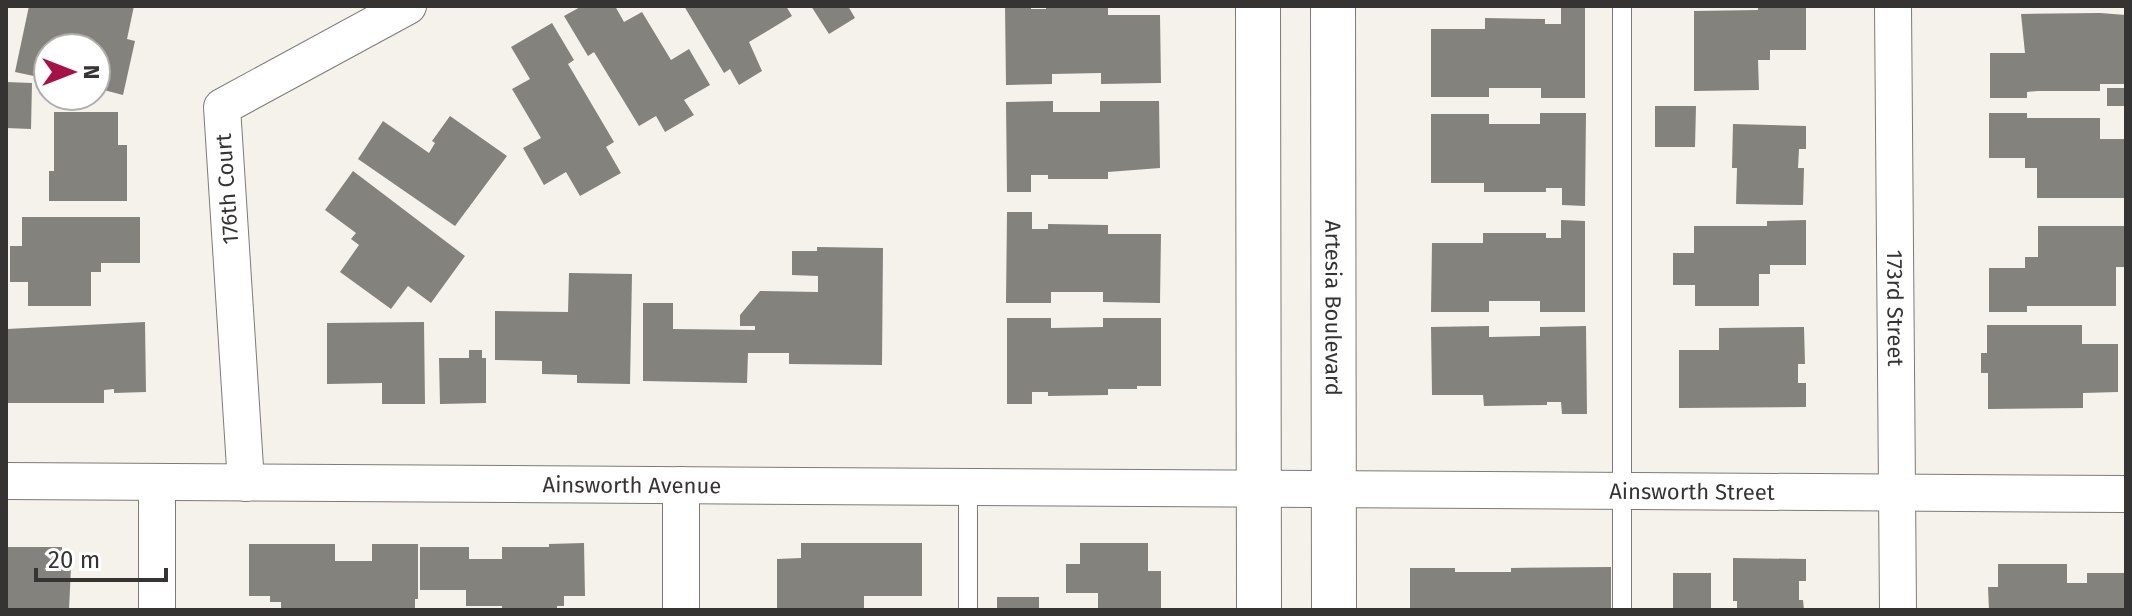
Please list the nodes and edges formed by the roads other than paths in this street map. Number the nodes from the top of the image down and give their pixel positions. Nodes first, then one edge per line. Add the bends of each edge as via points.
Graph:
1 (408, 6) edge
2 (1258, 6) edge
3 (1333, 6) edge
4 (1622, 6) edge
5 (1893, 6) edge
6 (6, 481) edge
7 (157, 482) junction
8 (246, 483) junction
9 (681, 485) junction
10 (968, 487) junction
11 (1259, 489) junction
12 (1335, 489) junction
13 (1621, 491) junction
14 (1897, 493) junction
15 (2126, 494) edge
16 (157, 610) edge
17 (681, 610) edge
18 (968, 610) edge
19 (1259, 610) edge
20 (1334, 610) edge
21 (1622, 610) edge
22 (1898, 610) edge

1 - 8 street, 176th Court via 222,107
2 - 11 main road
3 - 12 main road, Artesia Boulevard
4 - 13 lane
5 - 14 street, 173rd Street
6 - 7 street, Ainsworth Avenue
7 - 8 street, Ainsworth Avenue
7 - 16 street
8 - 9 street, Ainsworth Avenue
9 - 10 street, Ainsworth Avenue
9 - 17 street
10 - 11 street, Ainsworth Avenue
10 - 18 lane
11 - 12 street, Ainsworth Street
11 - 19 main road
12 - 13 street, Ainsworth Street
12 - 20 main road, Artesia Boulevard
13 - 14 street, Ainsworth Street
13 - 21 lane
14 - 15 street, Ainsworth Street
14 - 22 street, 173rd Street

